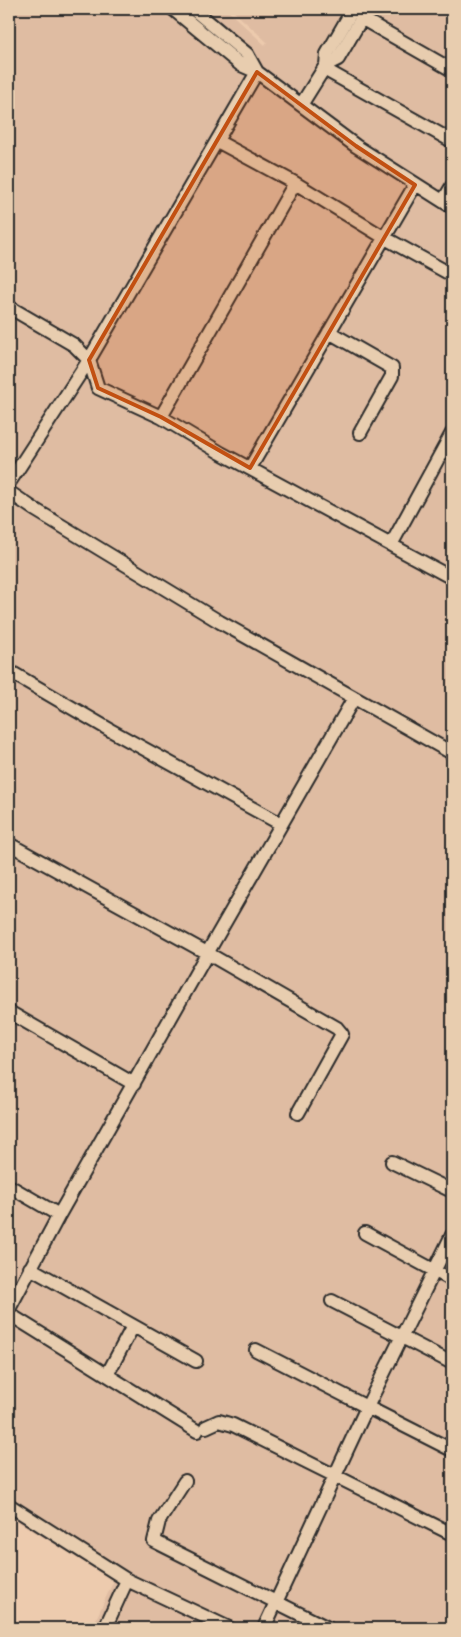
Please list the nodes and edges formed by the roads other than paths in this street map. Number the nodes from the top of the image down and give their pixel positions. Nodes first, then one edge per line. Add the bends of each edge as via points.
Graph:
1 (173, 9) edge
2 (193, 9) edge
3 (360, 12) edge
4 (325, 67) junction
5 (452, 70) edge
6 (257, 72) junction
7 (301, 105) junction
8 (452, 141) edge
9 (217, 142) junction
10 (295, 183) junction
11 (415, 185) junction
12 (452, 186) edge
13 (448, 204) edge
14 (385, 238) junction
15 (452, 275) edge
16 (9, 307) edge
17 (330, 332) junction
18 (89, 360) junction
19 (161, 417) junction
20 (452, 432) edge
21 (360, 433) dead end
22 (250, 468) junction
23 (9, 483) edge
24 (9, 492) edge
25 (390, 545) junction
26 (452, 578) edge
27 (9, 671) edge
28 (354, 698) junction
29 (452, 753) edge
30 (281, 824) junction
31 (9, 844) edge
32 (207, 953) junction
33 (9, 1012) edge
34 (134, 1084) junction
35 (298, 1113) dead end
36 (392, 1162) dead end
37 (9, 1186) edge
38 (452, 1191) edge
39 (59, 1215) junction
40 (365, 1233) dead end
41 (452, 1235) edge
42 (30, 1268) junction
43 (434, 1271) junction
44 (452, 1280) edge
45 (332, 1301) dead end
46 (9, 1309) edge
47 (9, 1314) edge
48 (133, 1326) junction
49 (401, 1336) junction
50 (256, 1350) dead end
51 (196, 1362) dead end
52 (452, 1363) edge
53 (107, 1375) junction
54 (367, 1407) junction
55 (452, 1450) edge
56 (334, 1476) junction
57 (185, 1481) dead end
58 (9, 1505) edge
59 (452, 1534) edge
60 (127, 1580) junction
61 (275, 1603) junction
62 (224, 1627) edge
63 (105, 1628) edge
64 (264, 1628) edge
65 (328, 1628) edge

1 - 6 street via 241,65
2 - 6 street via 247,54
3 - 4 street via 327,54
3 - 5 street
4 - 7 street
4 - 8 street
6 - 7 street
6 - 9 street
7 - 11 street
9 - 10 street
9 - 18 street
10 - 14 street
10 - 19 street
11 - 13 street
11 - 14 street
12 - 13 street
14 - 15 street
14 - 17 street
16 - 18 street via 74,345
17 - 21 street via 392,368 392,376
17 - 22 street
18 - 19 street via 98,388
18 - 23 street
19 - 22 street
20 - 25 street
22 - 25 street
24 - 28 street via 220,622
25 - 26 street
27 - 30 street
28 - 29 street
28 - 30 street
30 - 32 street
31 - 32 street
32 - 34 street
32 - 35 street via 337,1028 342,1034
33 - 34 street
34 - 39 street
36 - 38 street
37 - 39 street
39 - 42 street
40 - 43 street
41 - 43 street
42 - 46 street
42 - 48 street
43 - 44 street
43 - 49 street
45 - 49 street
47 - 53 street
48 - 51 street
48 - 53 street
49 - 52 street
49 - 54 street
50 - 54 street
53 - 56 street via 202,1429 219,1421 233,1425
54 - 55 street
54 - 56 street
56 - 59 street
56 - 61 street
57 - 61 street via 159,1521 154,1541
58 - 60 street
60 - 62 street
60 - 63 street
61 - 64 street
61 - 65 street

